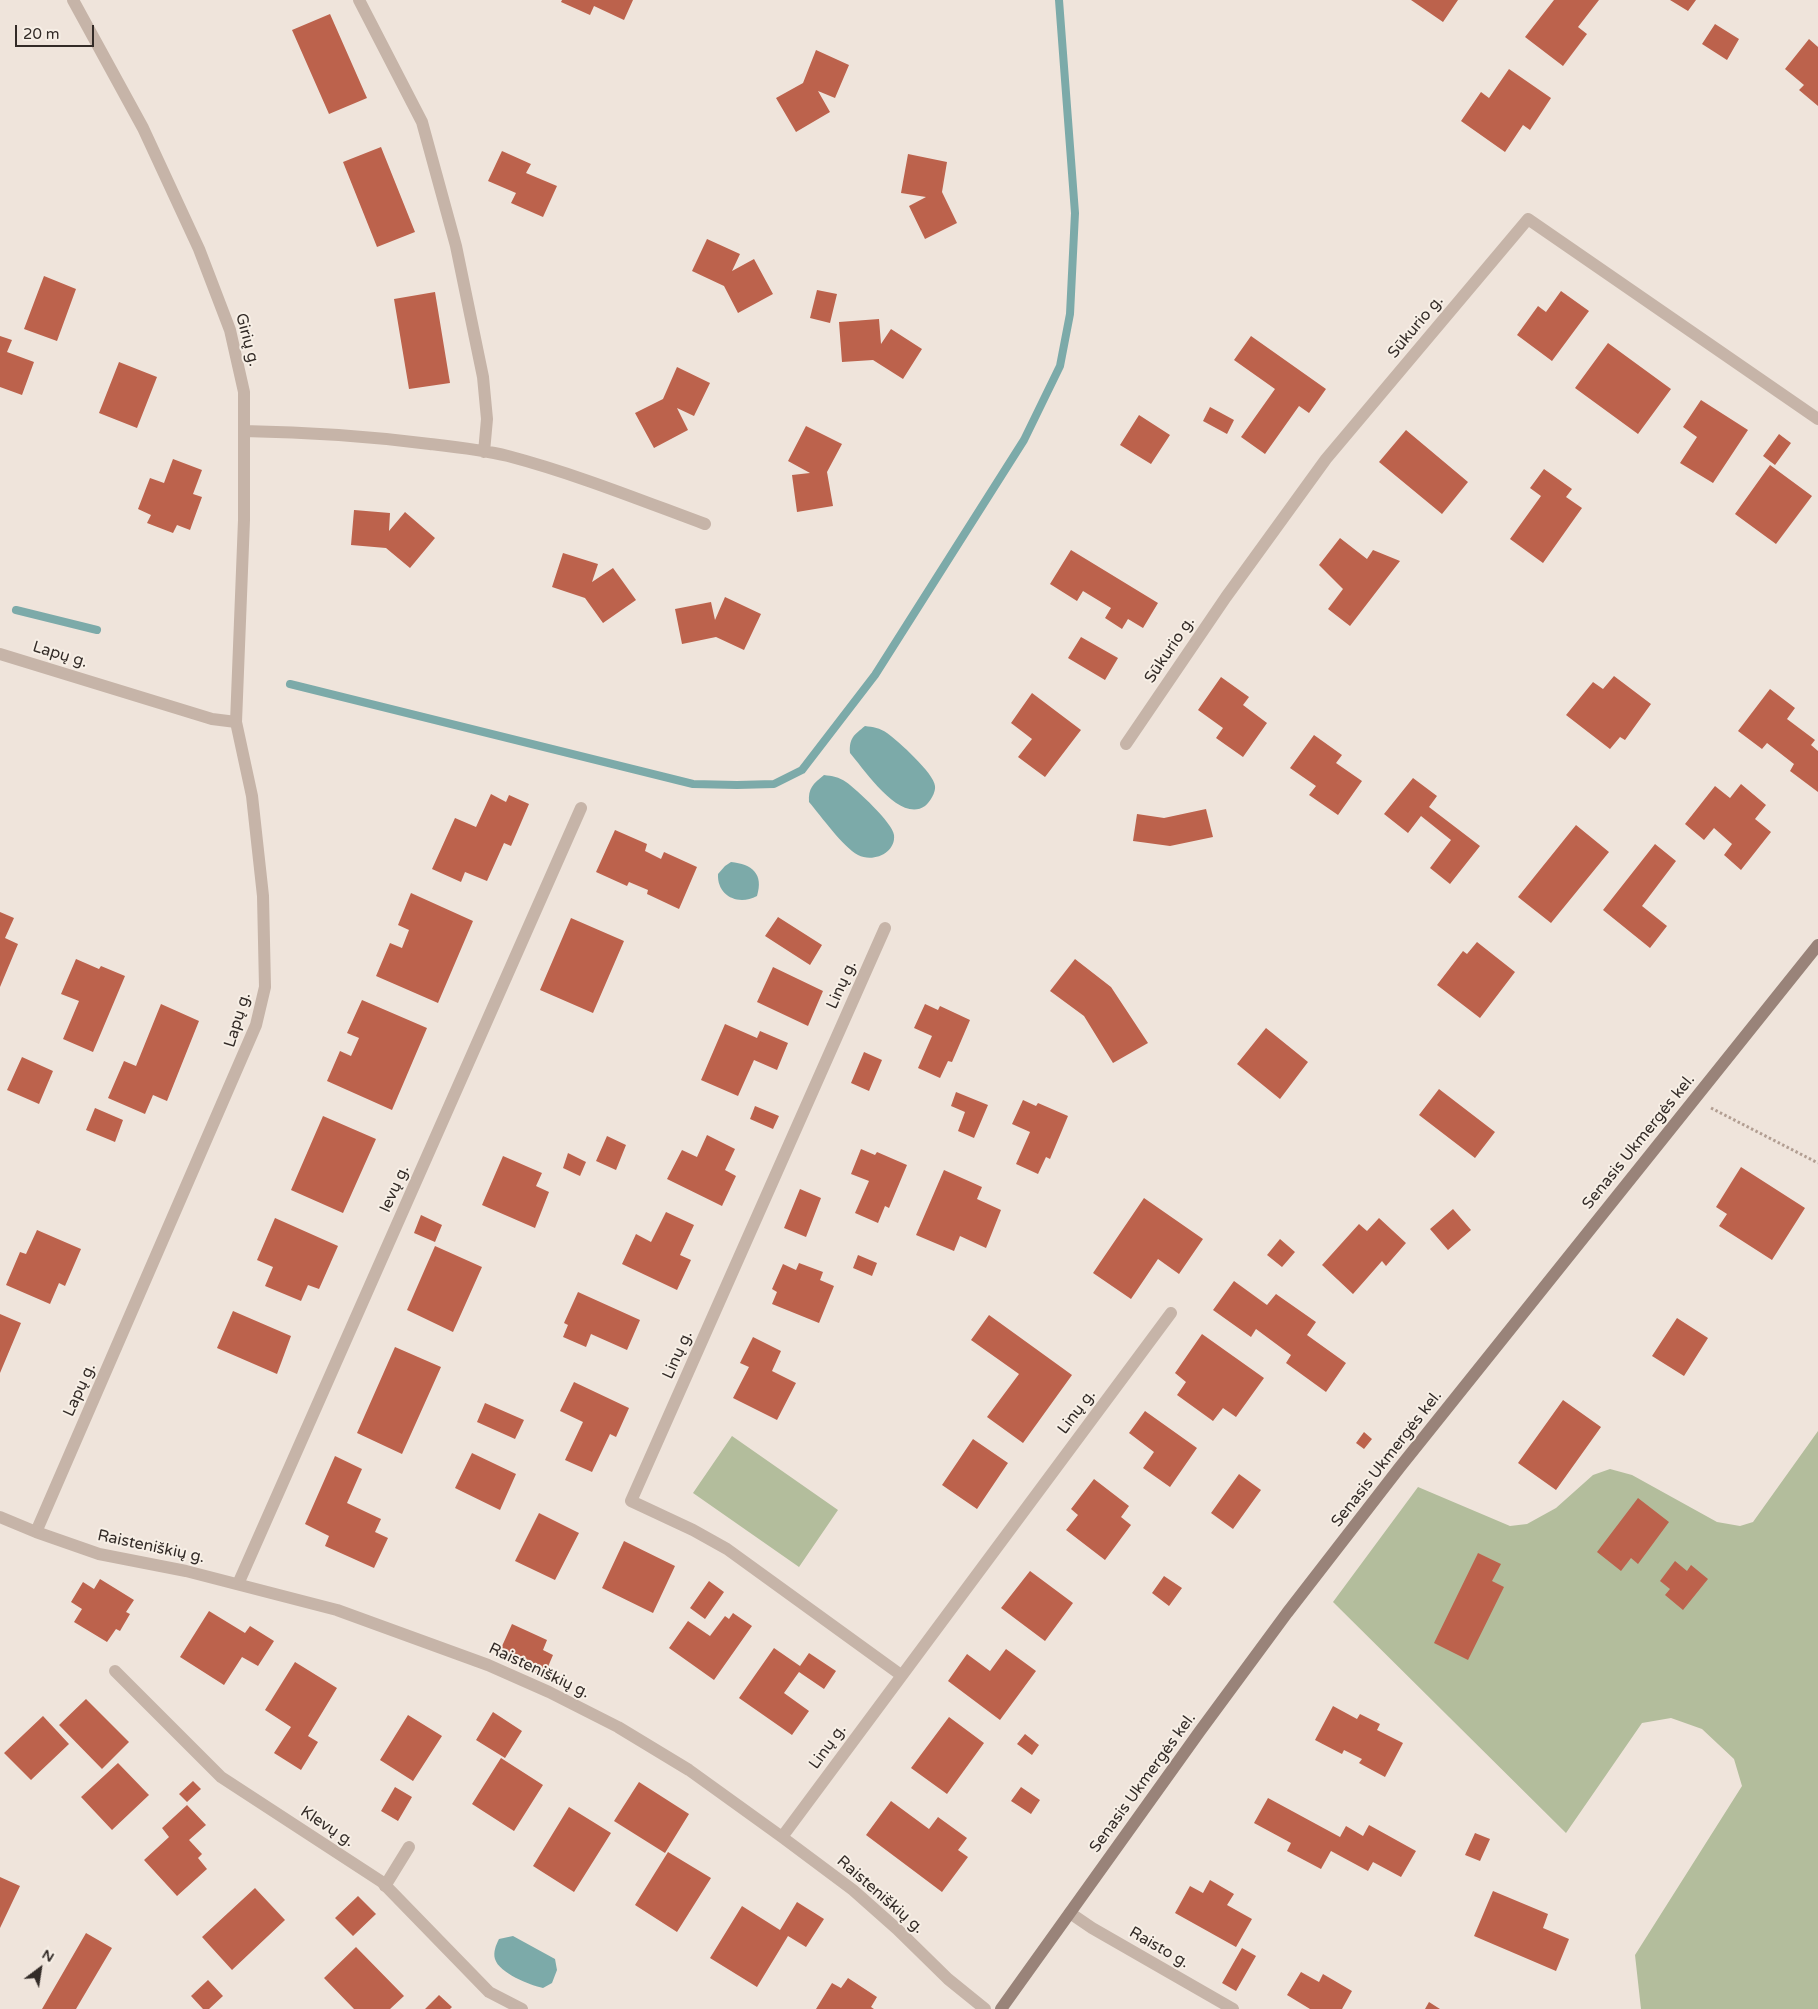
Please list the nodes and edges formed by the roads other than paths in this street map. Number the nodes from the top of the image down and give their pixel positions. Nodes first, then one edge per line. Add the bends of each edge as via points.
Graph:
1 (73, 0) edge
2 (359, 0) edge
3 (1818, 419) edge
4 (244, 431) junction
5 (484, 452) junction
6 (706, 524) dead end
7 (0, 654) edge
8 (236, 722) junction
9 (1126, 744) dead end
10 (581, 808) dead end
11 (885, 928) dead end
12 (1818, 944) edge
13 (1171, 1313) dead end
14 (0, 1517) edge
15 (36, 1532) junction
16 (238, 1584) junction
17 (115, 1671) dead end
18 (901, 1675) junction
19 (782, 1837) junction
20 (409, 1847) dead end
21 (385, 1886) junction
22 (1070, 1913) junction
23 (522, 2009) edge
24 (985, 2009) edge
25 (1002, 2009) edge
26 (1233, 2009) edge

1 - 4 street, Girių g. via 143,128 199,249 230,330 244,392
2 - 5 street via 422,122 456,246 483,377 487,419
3 - 9 street, Sūkurio g. via 1528,219 1326,459 1226,597
4 - 5 street via 392,439
4 - 8 street, Girių g.
5 - 6 street via 565,472
7 - 8 street, Lapų g. via 212,718
8 - 15 street, Lapų g. via 252,796 263,896 265,987 256,1025
10 - 16 street, Ievų g.
11 - 18 street, Linų g. via 631,1501 727,1549
12 - 22 main road, Senasis Ukmergės kel. via 1286,1613
13 - 18 street, Linų g.
14 - 15 street, Raisteniškių g.
15 - 16 street, Raisteniškių g. via 99,1554
16 - 19 street, Raisteniškių g. via 346,1613 488,1665 549,1692 618,1727 689,1770
17 - 21 street, Klevų g. via 221,1777
18 - 19 street, Linų g.
19 - 24 street, Raisteniškių g. via 853,1890 897,1928 948,1980
20 - 21 street
21 - 23 street, Klevų g. via 488,1992
22 - 25 main road, Senasis Ukmergės kel.
22 - 26 street, Raisto g.

